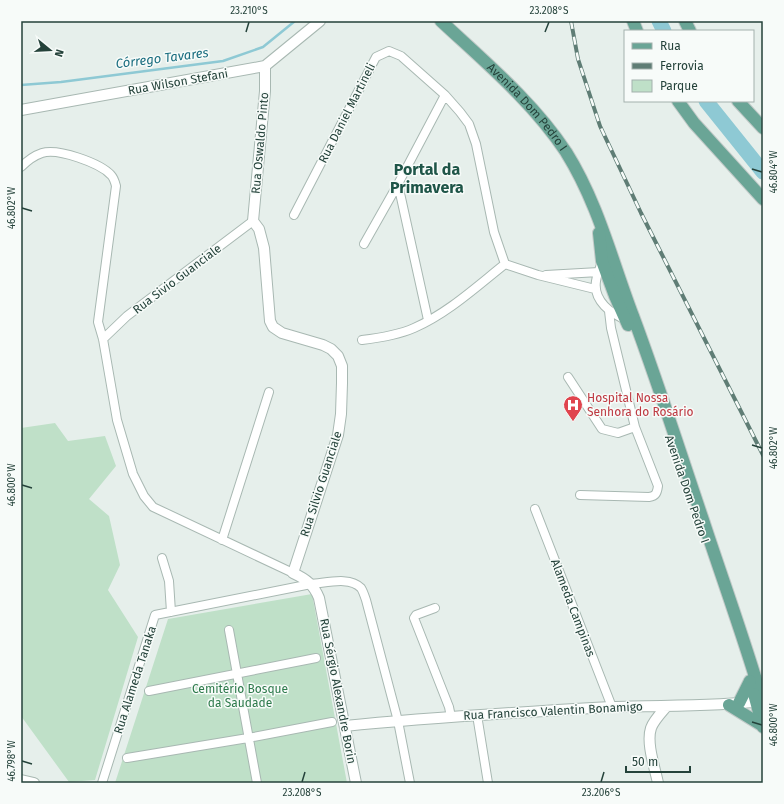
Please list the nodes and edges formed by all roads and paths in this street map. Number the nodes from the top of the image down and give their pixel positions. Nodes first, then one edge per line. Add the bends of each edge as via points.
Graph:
1 (320, 21) edge
2 (441, 21) edge
3 (685, 21) edge
4 (690, 30) edge
5 (265, 66) junction
6 (445, 95) junction
7 (679, 102) edge
8 (739, 102) edge
9 (21, 110) edge
10 (763, 128) edge
11 (21, 167) edge
12 (398, 184) junction
13 (763, 199) edge
14 (594, 208) junction
15 (294, 215) dead end
16 (253, 221) junction
17 (608, 242) junction
18 (364, 244) dead end
19 (505, 264) junction
20 (600, 266) junction
21 (538, 275) junction
22 (596, 289) junction
23 (610, 311) junction
24 (428, 320) junction
25 (631, 321) junction
26 (103, 340) junction
27 (362, 340) dead end
28 (568, 377) dead end
29 (269, 392) dead end
30 (635, 427) junction
31 (580, 495) dead end
32 (535, 509) dead end
33 (222, 540) junction
34 (162, 558) dead end
35 (293, 573) junction
36 (312, 584) junction
37 (435, 608) dead end
38 (171, 612) junction
39 (229, 630) dead end
40 (316, 658) dead end
41 (237, 674) junction
42 (750, 681) junction
43 (149, 691) dead end
44 (761, 702) edge
45 (734, 704) junction
46 (668, 706) junction
47 (612, 707) junction
48 (477, 715) junction
49 (451, 717) junction
50 (398, 721) junction
51 (332, 722) dead end
52 (345, 726) junction
53 (763, 726) edge
54 (248, 738) junction
55 (127, 758) dead end
56 (21, 780) edge
57 (34, 783) edge
58 (102, 783) edge
59 (257, 783) edge
60 (356, 783) edge
61 (410, 783) edge
62 (488, 783) edge
63 (658, 783) edge

1 - 5 street, Rua Wilson Stefani
2 - 14 main road, Avenida Dom Pedro I via 536,114 565,152 581,178
3 - 4 main road
5 - 9 street, Rua Wilson Stefani
5 - 16 street, Rua Oswaldo Pinto via 265,92
6 - 12 street
6 - 15 street, Rua Daniel Martineli via 401,56 389,51 376,57
6 - 19 street, Rua Daniel Martineli via 469,124 476,144 494,232
7 - 13 main road via 694,123
8 - 10 main road
11 - 26 street via 30,158 56,151 104,169 114,179 116,186 98,322
12 - 18 street
12 - 24 street
14 - 17 main road, Avenida Dom Pedro I
14 - 20 main road, Avenida Dom Pedro I
16 - 26 street, Rua Sivio Guanciale via 127,316
16 - 35 street, Rua Silvio Guanciale via 260,229 264,248 270,321 273,327 282,333 327,347 338,356 342,366 338,435
17 - 20 street
17 - 25 main road, Avenida Dom Pedro I
19 - 21 street
19 - 24 street via 450,308
20 - 21 street
20 - 22 street
20 - 25 main road, Avenida Dom Pedro I
21 - 22 street
22 - 23 street via 602,303
23 - 25 street
23 - 30 street via 611,328
24 - 27 street via 379,338
25 - 42 main road, Avenida Dom Pedro I
25 - 44 main road, Avenida Dom Pedro I via 674,430 744,642
26 - 33 street via 117,420 133,474 144,496 153,507
28 - 30 street via 602,430 618,433
29 - 33 street
30 - 31 street via 658,486 656,494 649,497
32 - 47 street, Alameda Campinas
33 - 35 street
34 - 38 street via 169,582
35 - 36 street
36 - 38 street, Rua Alameda Tanaka
36 - 50 street, Rua Alameda Tanaka via 351,582 361,588
36 - 52 street, Rua Sérgio Alexandre Borin via 319,598
37 - 49 street via 414,618
38 - 58 street, Rua Alameda Tanaka via 155,615
39 - 41 street
40 - 41 street
41 - 43 street
41 - 54 street
42 - 44 main road, Avenida Dom Pedro I
42 - 45 main road
44 - 45 street, Rua Francisco Valentin Bonamigo
44 - 53 main road, Avenida Dom Pedro I
45 - 46 street, Rua Francisco Valentin Bonamigo
45 - 53 main road
46 - 47 street, Rua Francisco Valentin Bonamigo
46 - 63 street via 651,728 649,743
47 - 48 street, Rua Francisco Valentin Bonamigo
48 - 49 street, Rua Francisco Valentin Bonamigo
48 - 62 street
49 - 50 street, Rua Francisco Valentin Bonamigo
50 - 52 street, Rua Francisco Valentin Bonamigo
50 - 61 street
51 - 54 street
52 - 60 street, Rua Sérgio Alexandre Borin
54 - 55 street
54 - 59 street
56 - 57 street

